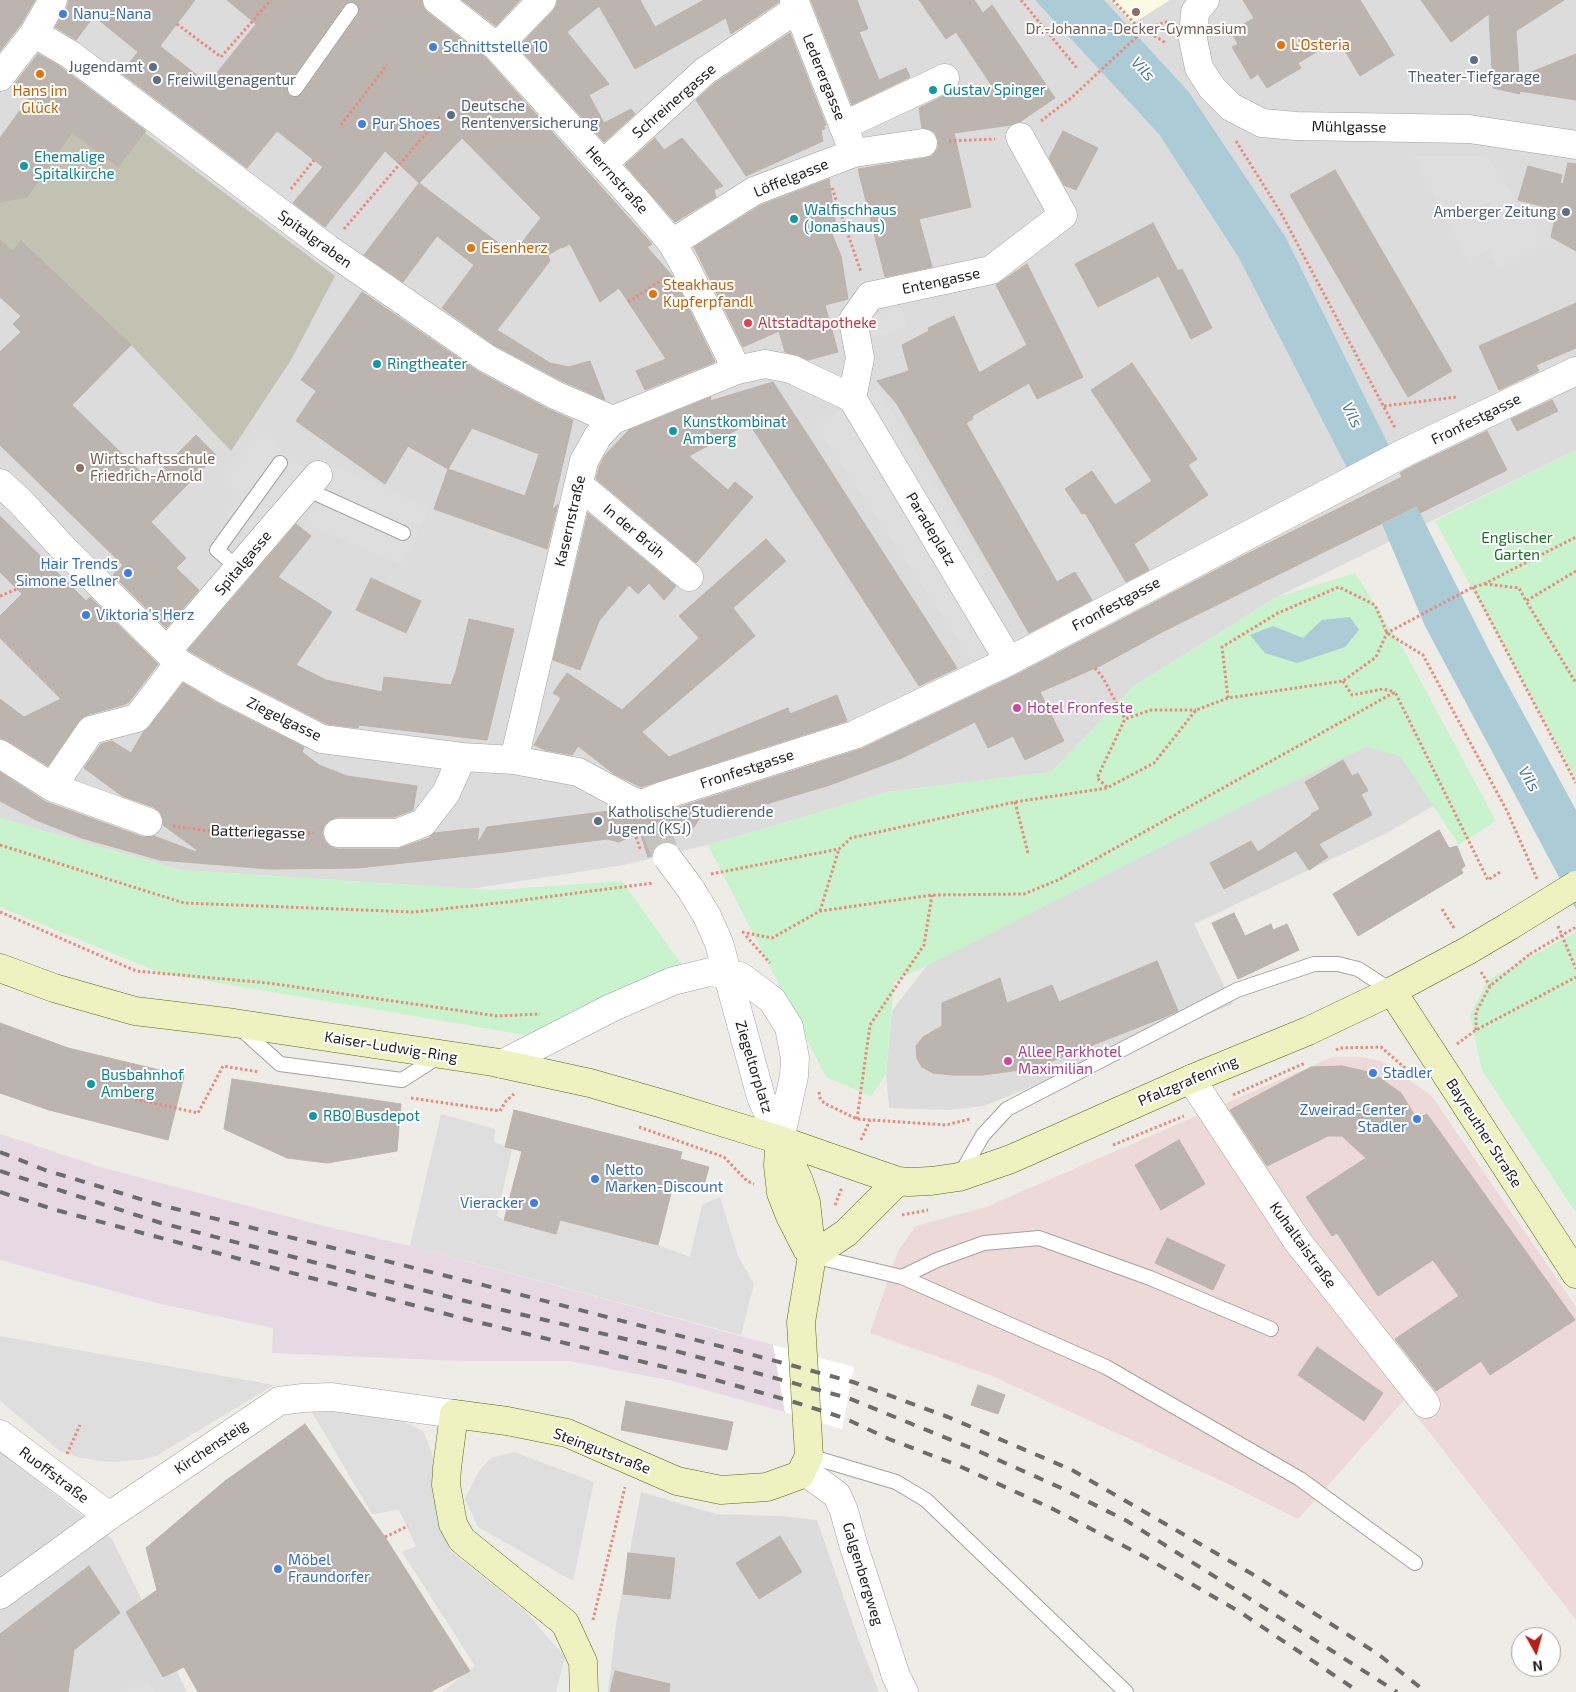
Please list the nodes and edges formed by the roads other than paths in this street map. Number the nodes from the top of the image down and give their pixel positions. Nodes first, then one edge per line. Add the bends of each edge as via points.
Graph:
1 (53, 0) edge
2 (436, 0) edge
3 (542, 0) edge
4 (796, 4) edge
5 (1200, 6) edge
6 (351, 10) dead end
7 (34, 33) junction
8 (497, 47) junction
9 (0, 77) edge
10 (945, 78) dead end
11 (295, 89) dead end
12 (843, 126) junction
13 (1020, 137) dead end
14 (923, 143) dead end
15 (1576, 146) edge
16 (854, 153) junction
17 (603, 164) junction
18 (678, 255) junction
19 (737, 370) junction
20 (1576, 371) edge
21 (852, 398) junction
22 (613, 420) junction
23 (280, 463) dead end
24 (312, 482) joint
25 (0, 483) edge
26 (579, 485) junction
27 (404, 533) dead end
28 (238, 568) junction
29 (689, 577) dead end
30 (174, 657) junction
31 (1009, 661) junction
32 (0, 754) edge
33 (462, 757) junction
34 (514, 760) junction
35 (52, 787) junction
36 (648, 814) joint
37 (148, 822) road end
38 (338, 833) road end
39 (666, 855) tunnel mouth
40 (1576, 884) edge
41 (0, 968) edge
42 (727, 974) junction
43 (1392, 991) junction
44 (502, 1064) junction
45 (1191, 1079) junction
46 (780, 1140) junction
47 (959, 1176) junction
48 (898, 1181) junction
49 (812, 1256) junction
50 (1576, 1274) edge
51 (902, 1277) junction
52 (1272, 1329) dead end
53 (1426, 1404) dead end
54 (454, 1414) junction
55 (0, 1434) edge
56 (806, 1463) junction
57 (109, 1516) junction
58 (1415, 1562) dead end
59 (0, 1595) edge
60 (584, 1692) edge
61 (904, 1692) edge
62 (1126, 1692) edge

1 - 7 street
2 - 8 street, Herrnstraße
3 - 8 street
4 - 12 street, Lederergasse
4 - 17 street, Schreinergasse via 705,71
5 - 15 street, Mühlgasse via 1193,39 1199,68 1212,88 1231,107 1262,123 1469,129
6 - 11 lane
7 - 9 street
7 - 22 street, Spitalgraben via 71,55 327,248 486,358 555,395
8 - 17 street, Herrnstraße
10 - 12 street
12 - 16 street, Lederergasse
13 - 21 street, Entengasse via 1063,215 992,270 870,296 853,320 860,358
14 - 16 street, Löffelgasse
16 - 18 street, Löffelgasse via 754,191
17 - 18 street, Herrnstraße
18 - 19 street, Herrnstraße
19 - 21 street via 765,364 791,369
19 - 22 street, Kasernstraße
20 - 31 street, Fronfestgasse via 1402,439 1340,488
21 - 31 street, Paradeplatz
22 - 26 street, Kasernstraße via 598,436 584,461
23 - 28 lane via 217,550
24 - 27 lane
24 - 28 street, Spitalgasse
25 - 30 street, Ziegelgasse
26 - 29 street, In der Brüh
26 - 34 street, Kasernstraße
28 - 30 street, Spitalgasse
30 - 33 street, Ziegelgasse via 222,688 322,738
30 - 35 street, Spitalgasse via 137,718 91,730
31 - 36 street, Fronfestgasse via 854,735 662,796
32 - 35 street
33 - 34 street, Ziegelgasse
33 - 38 street via 446,793 423,822 397,833
34 - 36 street, Ziegelgasse via 578,772 632,801
35 - 37 street
39 - 42 street, Ziegeltorplatz, bridge via 706,916 719,943
40 - 43 main road, Pfalzgrafenring, bridge via 1467,951
41 - 44 main road, Kaiser-Ludwig-Ring via 54,988 135,1011
42 - 44 street, Ziegeltorplatz via 710,972 674,981 611,1008
42 - 46 street, Ziegeltorplatz via 761,1097
42 - 46 street, Ziegeltorplatz via 740,976 772,1000 789,1027 795,1058 794,1076
43 - 45 main road, Pfalzgrafenring via 1308,1031
43 - 47 lane via 1358,969 1338,964 1314,964 1237,990 1007,1109 982,1135
43 - 50 main road, Bayreuther Straße
44 - 46 main road, Kaiser-Ludwig-Ring via 590,1084
45 - 47 main road, Pfalzgrafenring via 1011,1159
45 - 53 street, Kuhaltaistraße via 1298,1242
46 - 48 main road, Pfalzgrafenring
46 - 49 main road via 806,1202
46 - 49 main road via 781,1193 801,1240
47 - 48 main road, Pfalzgrafenring via 931,1181
48 - 49 main road via 846,1233
49 - 51 lane
49 - 56 main road via 801,1322
51 - 52 lane via 984,1244 1039,1238 1150,1278
51 - 58 lane via 1106,1367 1300,1478
54 - 56 main road, Steingutstraße via 507,1420 567,1433 677,1481 721,1490 767,1487 800,1475
54 - 57 street, Kirchensteig via 332,1398 279,1401
54 - 60 main road via 446,1485 453,1524 462,1540 566,1623 583,1662
55 - 57 street, Ruoffstraße
56 - 61 street, Galgenbergweg via 837,1495 844,1511 896,1676
56 - 62 lane via 896,1482 926,1500
57 - 59 street, Kirchensteig

